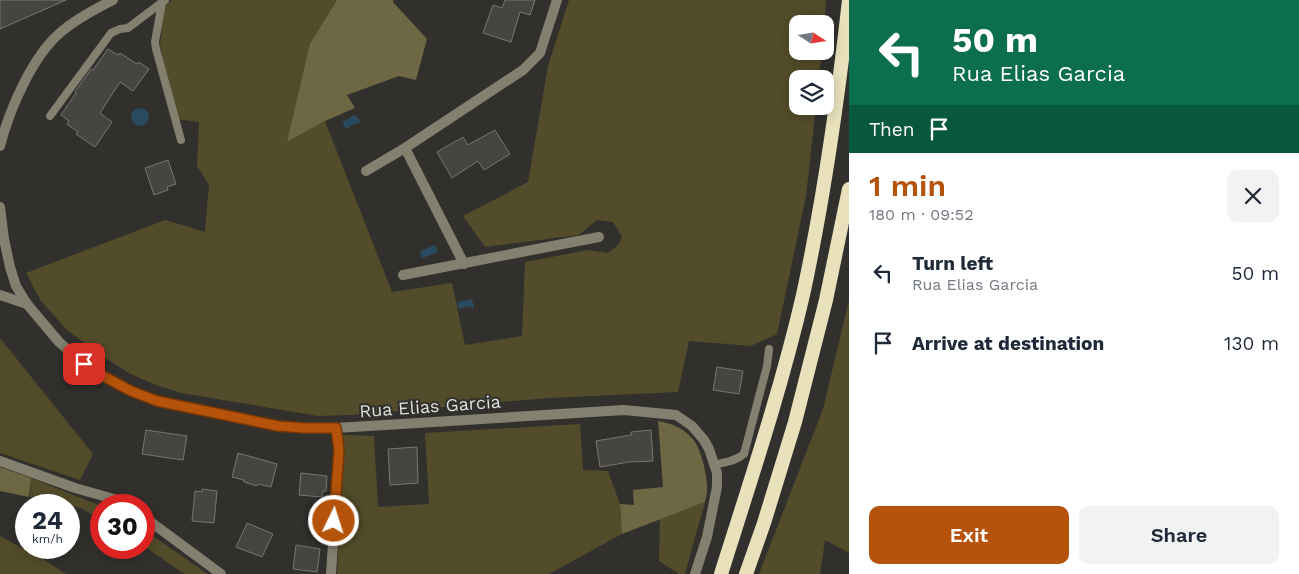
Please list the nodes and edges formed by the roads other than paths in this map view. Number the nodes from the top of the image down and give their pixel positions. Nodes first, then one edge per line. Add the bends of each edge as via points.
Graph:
1 (113, 0) edge
2 (557, 0) edge
3 (849, 0) edge
4 (164, 1) edge
5 (50, 116) dead end
6 (181, 140) dead end
7 (0, 146) edge
8 (405, 148) junction
9 (366, 171) dead end
10 (849, 189) edge
11 (0, 207) edge
12 (599, 237) dead end
13 (464, 264) junction
14 (403, 276) dead end
15 (0, 295) edge
16 (27, 304) junction
17 (769, 349) dead end
18 (336, 428) junction
19 (0, 461) edge
20 (714, 464) junction
21 (96, 494) edge
22 (155, 525) edge
23 (221, 574) edge
24 (331, 574) edge
25 (695, 574) edge
26 (721, 574) edge
27 (746, 574) edge

1 - 7 street via 59,33 44,51 16,98
2 - 8 street via 540,53 523,70
3 - 26 highway via 823,193 802,295 771,416
4 - 5 lane via 128,28 111,33
4 - 6 lane via 155,42
8 - 9 street
8 - 13 street
10 - 27 highway via 826,300 795,422
11 - 16 street, Rua Elias Garcia via 10,267
12 - 13 street
13 - 14 street
15 - 16 street
16 - 18 street, Rua Elias Garcia via 59,342 84,364 131,391 157,401 278,426
17 - 20 lane via 744,454 740,458
18 - 20 street, Rua Elias Garcia via 624,410 676,414 704,440
18 - 24 street via 339,450
19 - 21 street
20 - 25 street, Rua Elias Garcia via 717,487 707,537
22 - 23 street

